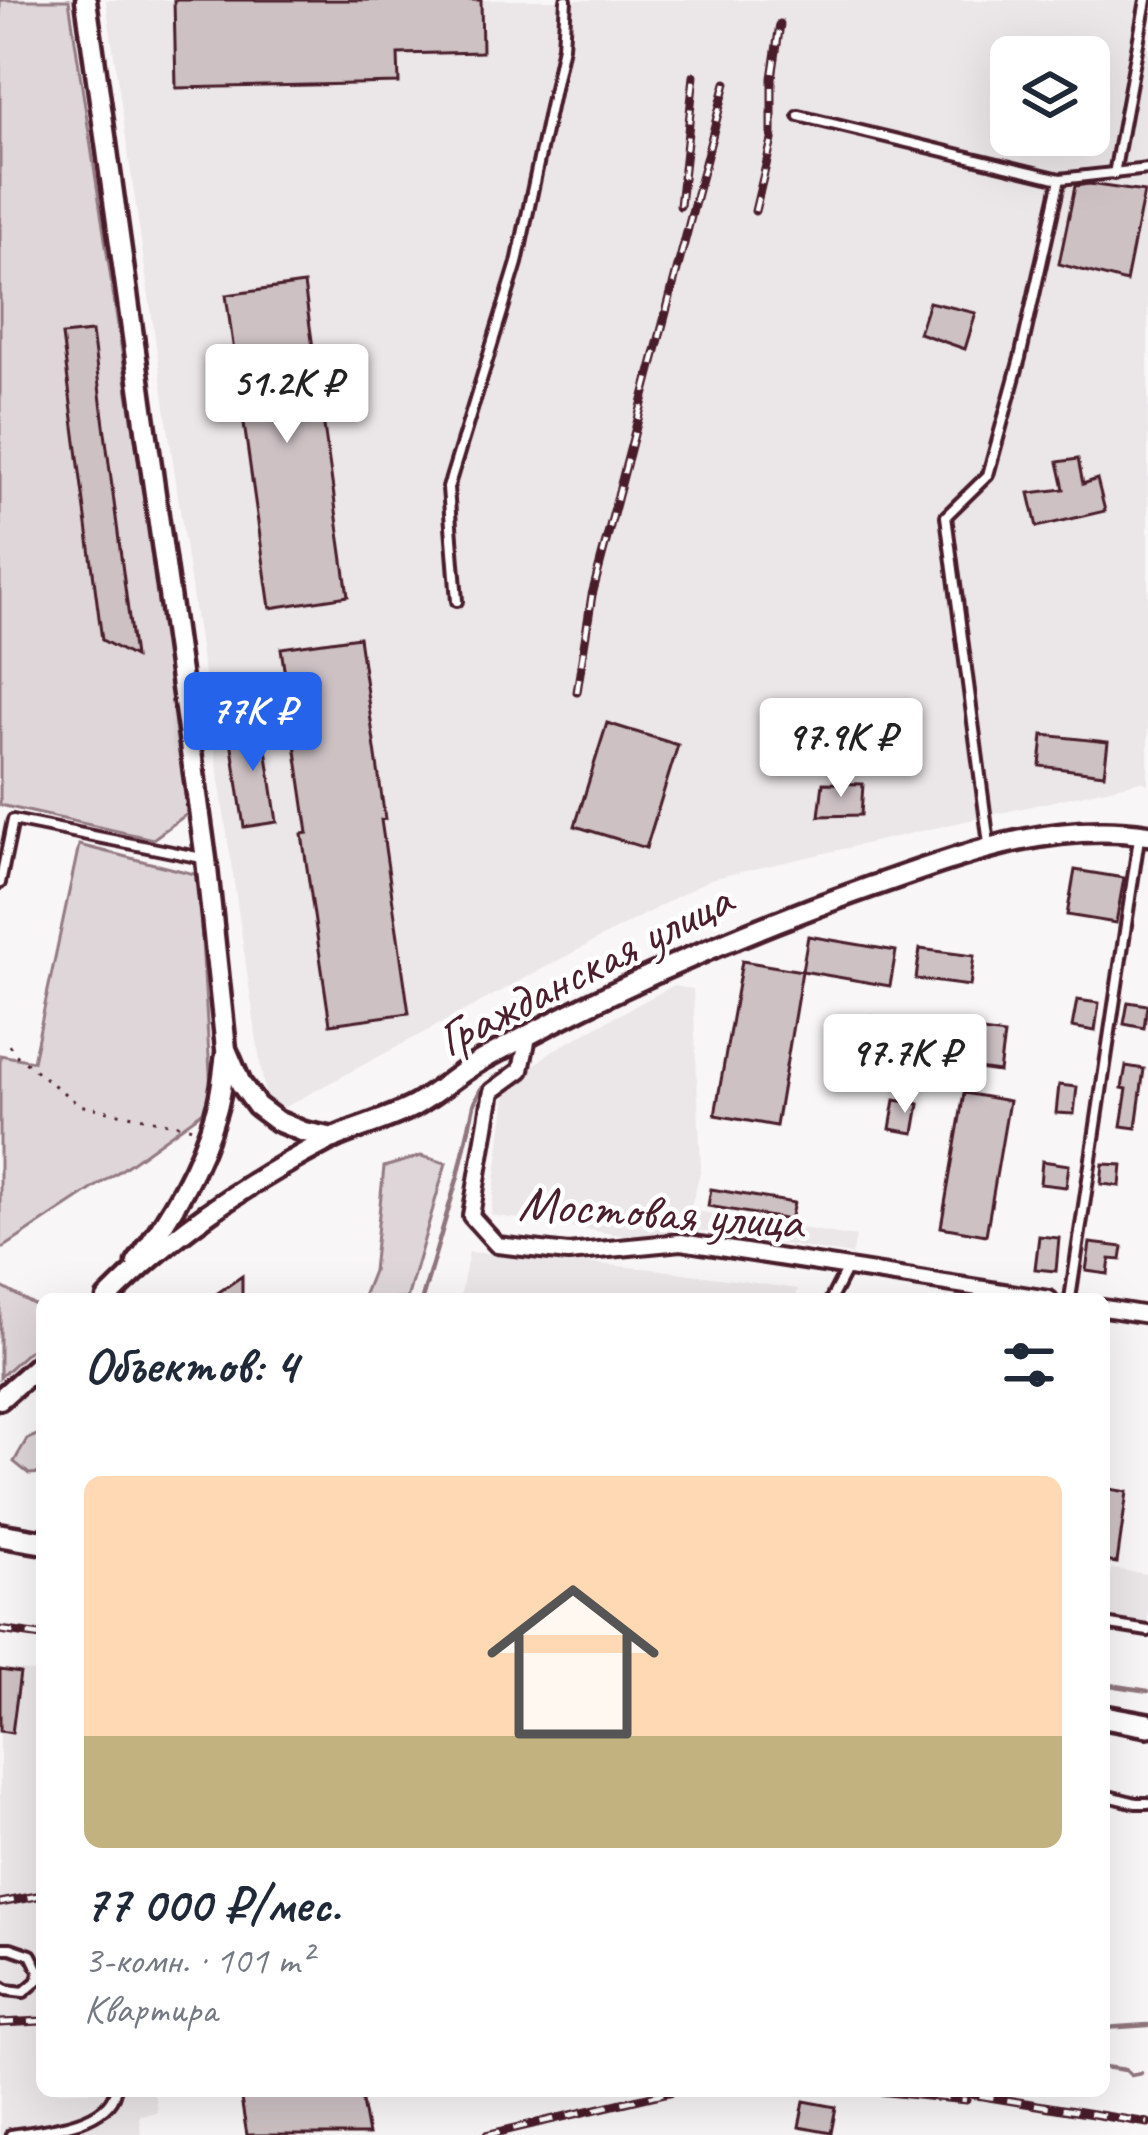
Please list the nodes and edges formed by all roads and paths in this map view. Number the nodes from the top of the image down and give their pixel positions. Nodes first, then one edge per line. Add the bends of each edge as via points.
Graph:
1 (86, 0) edge
2 (566, 0) edge
3 (1146, 0) edge
4 (799, 116) dead end
5 (1148, 169) edge
6 (1114, 174) junction
7 (1060, 178) junction
8 (457, 601) dead end
9 (1144, 834) edge
10 (989, 846) junction
11 (206, 859) junction
12 (0, 883) edge
13 (528, 1037) junction
14 (9, 1045) dead end
15 (226, 1049) junction
16 (209, 1132) junction
17 (334, 1138) junction
18 (848, 1267) junction
19 (123, 1283) junction
20 (113, 1293) edge
21 (834, 1293) edge
22 (1008, 1293) edge
23 (1071, 1293) edge
24 (1110, 1309) edge
25 (1148, 1315) edge
26 (36, 1367) edge
27 (0, 1399) edge
28 (1110, 1625) edge
29 (1148, 1631) edge
30 (1110, 1719) edge
31 (1148, 1725) edge
32 (1110, 1796) edge
33 (1148, 1802) edge
34 (0, 1948) edge
35 (36, 1965) edge
36 (36, 1982) edge
37 (0, 1985) edge
38 (114, 2097) edge
39 (11, 2135) edge

1 - 11 street
2 - 8 lane via 518,263 448,488
3 - 6 lane
4 - 7 lane
5 - 6 lane
6 - 7 lane
7 - 10 lane via 988,475 946,516
9 - 10 street, Гражданская улица via 1093,831
9 - 23 lane
10 - 13 street, Гражданская улица via 775,920
11 - 12 lane via 13,820
11 - 15 street
13 - 17 street, Гражданская улица via 415,1105
13 - 18 street, Мостовая улица via 521,1070 492,1091 471,1216 497,1245 568,1253 681,1242
14 - 16 path via 79,1105
15 - 16 street
15 - 17 street via 257,1106 277,1121
16 - 19 street via 170,1216
17 - 19 street, Гражданская улица via 236,1196
18 - 21 lane
18 - 22 street, Мостовая улица
19 - 20 street, Гражданская улица
24 - 25 street
26 - 27 street
28 - 29 lane
30 - 31 main road
32 - 33 lane
34 - 35 lane via 31,1955
36 - 37 lane via 24,1992
38 - 39 lane via 101,2113

